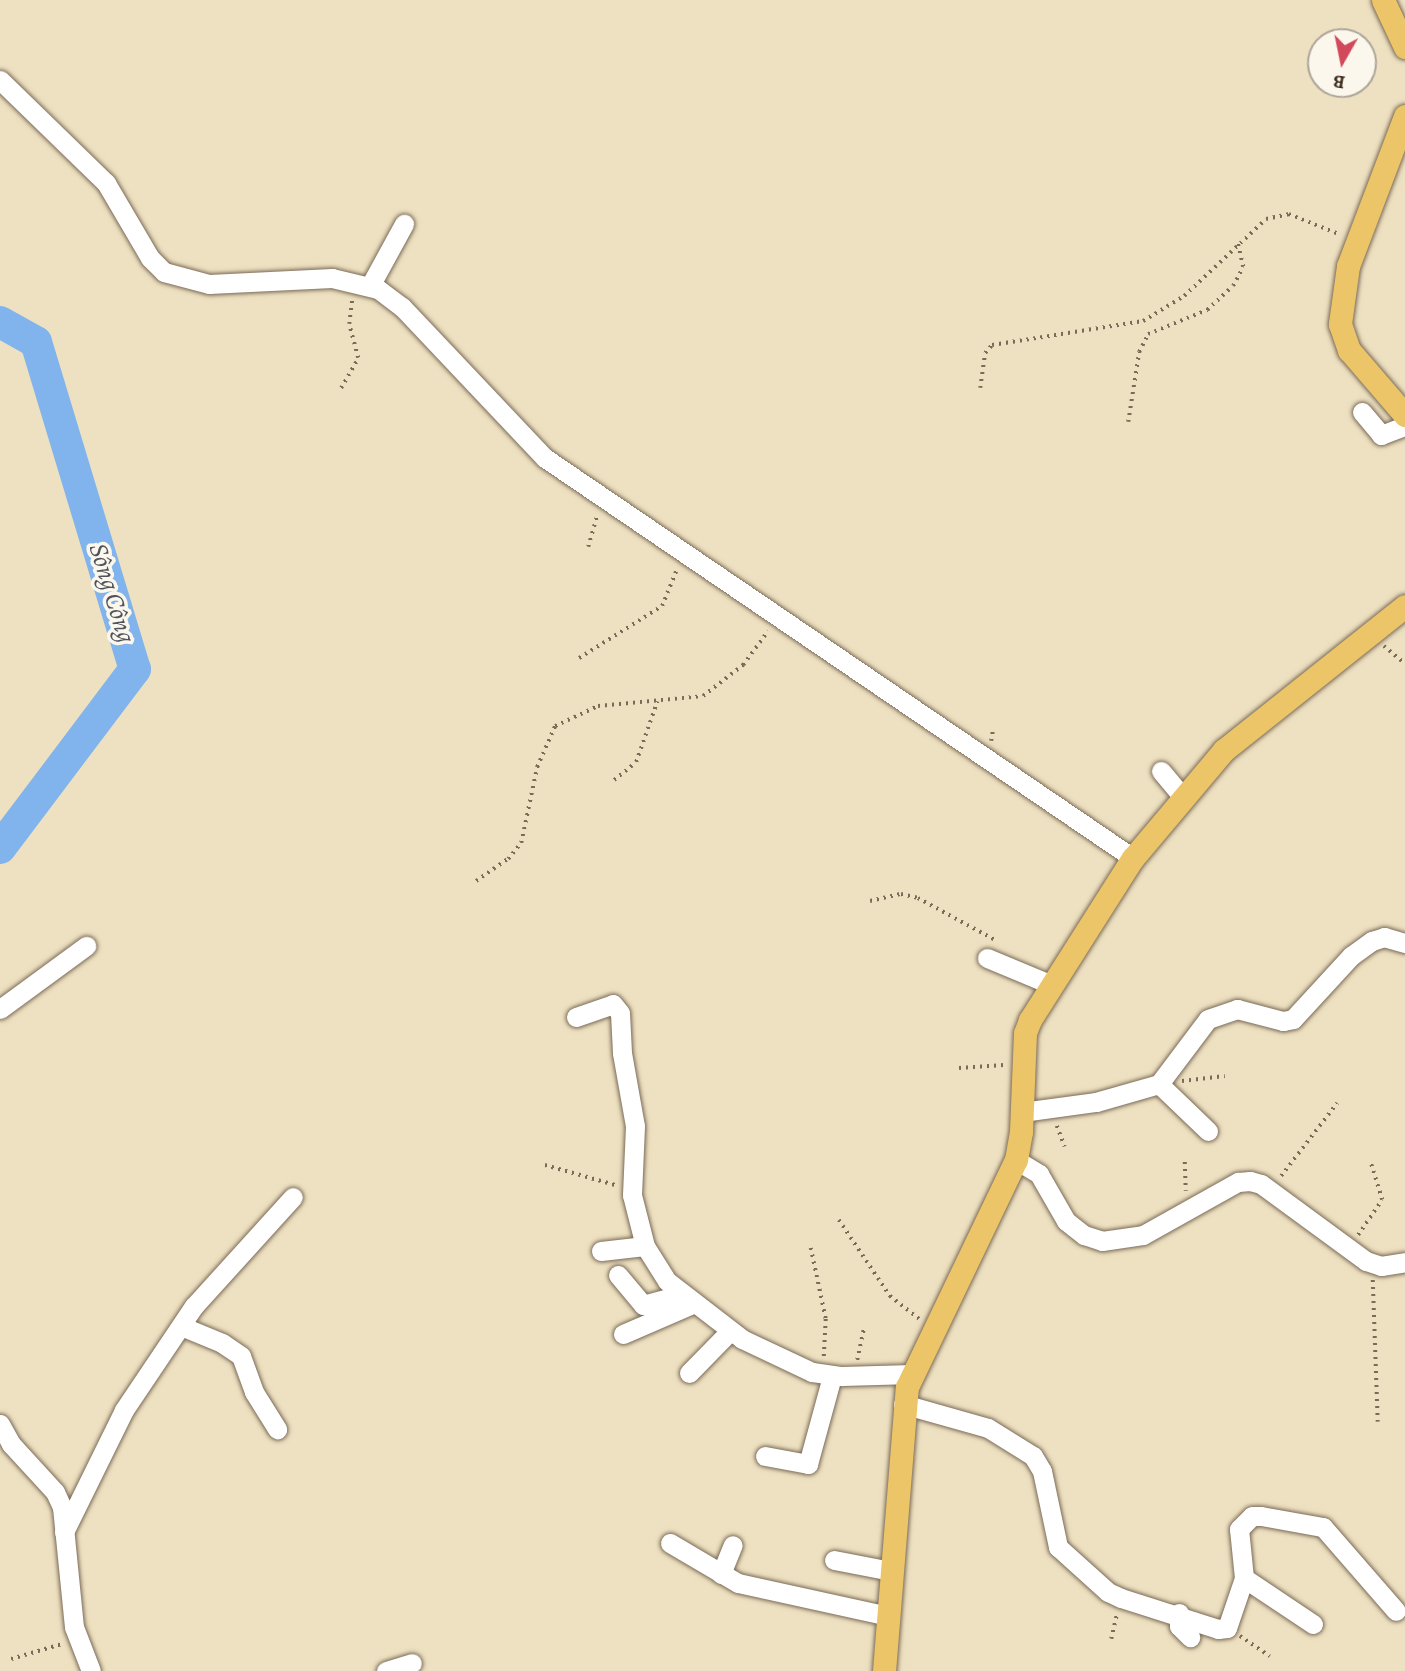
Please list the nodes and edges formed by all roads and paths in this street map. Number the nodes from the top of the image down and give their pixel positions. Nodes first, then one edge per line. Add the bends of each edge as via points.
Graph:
1 (1383, 0) edge
2 (1405, 47) edge
3 (0, 80) edge
4 (1405, 116) edge
5 (404, 224) dead end
6 (1237, 242) junction
7 (1357, 242) junction
8 (362, 283) junction
9 (341, 388) dead end
10 (980, 388) dead end
11 (1362, 412) dead end
12 (1405, 415) edge
13 (1128, 422) dead end
14 (1405, 426) edge
15 (602, 499) junction
16 (588, 547) dead end
17 (682, 553) junction
18 (1405, 606) edge
19 (778, 618) junction
20 (579, 657) dead end
21 (658, 701) junction
22 (1161, 771) dead end
23 (614, 780) dead end
24 (1184, 797) junction
25 (1133, 858) junction
26 (476, 881) dead end
27 (870, 901) dead end
28 (1405, 943) edge
29 (86, 947) dead end
30 (994, 951) joint
31 (1052, 985) junction
32 (0, 1009) edge
33 (576, 1017) dead end
34 (1023, 1064) junction
35 (960, 1068) dead end
36 (1225, 1076) dead end
37 (1161, 1081) junction
38 (1337, 1103) dead end
39 (1052, 1110) junction
40 (1022, 1112) junction
41 (1208, 1130) dead end
42 (1065, 1147) dead end
43 (1016, 1160) junction
44 (1370, 1161) dead end
45 (1185, 1162) dead end
46 (545, 1165) dead end
47 (631, 1189) junction
48 (1270, 1191) junction
49 (293, 1197) dead end
50 (1186, 1211) junction
51 (839, 1220) dead end
52 (645, 1247) junction
53 (811, 1248) dead end
54 (1349, 1248) junction
55 (601, 1251) dead end
56 (1405, 1262) edge
57 (1373, 1263) junction
58 (618, 1275) dead end
59 (689, 1298) junction
60 (181, 1326) junction
61 (864, 1327) dead end
62 (932, 1328) junction
63 (730, 1331) junction
64 (623, 1334) dead end
65 (689, 1373) dead end
66 (912, 1374) junction
67 (827, 1375) junction
68 (855, 1376) junction
69 (904, 1404) junction
70 (1378, 1422) dead end
71 (0, 1423) edge
72 (277, 1429) dead end
73 (765, 1456) dead end
74 (64, 1532) junction
75 (670, 1543) dead end
76 (733, 1545) dead end
77 (834, 1560) dead end
78 (891, 1571) junction
79 (721, 1574) junction
80 (1244, 1578) junction
81 (1121, 1598) junction
82 (1396, 1611) dead end
83 (1179, 1613) junction
84 (888, 1616) junction
85 (1313, 1624) dead end
86 (1227, 1628) junction
87 (1189, 1637) dead end
88 (1111, 1639) dead end
89 (77, 1640) junction
90 (1270, 1656) dead end
91 (11, 1659) dead end
92 (412, 1663) dead end
93 (90, 1671) edge
94 (386, 1671) edge
95 (884, 1671) edge

1 - 2 main road
3 - 8 street via 106,183 150,258 164,272 209,284
4 - 7 main road
5 - 8 street
6 - 7 path via 1266,219 1289,214
6 - 10 path via 1184,296 1143,321 992,345 985,353
6 - 13 path via 1243,267 1233,286 1207,310 1148,334 1139,352
7 - 12 main road via 1340,297 1340,324 1349,350
8 - 9 path via 349,324 358,358
8 - 15 street via 402,307 545,458
11 - 14 street via 1381,435
15 - 16 path
15 - 17 street
17 - 19 street
17 - 20 path via 662,606
18 - 24 main road via 1248,727
19 - 21 path via 743,665 722,684 703,696
19 - 25 street
21 - 23 path via 636,762
21 - 26 path via 598,706 555,726 537,767 521,843 508,859
22 - 24 street
24 - 25 main road
25 - 31 main road
27 - 30 path via 890,895 918,898
28 - 37 street via 1384,937 1372,941 1351,956 1293,1019 1283,1021 1237,1009 1208,1020
29 - 32 street
30 - 31 street
31 - 34 main road via 1025,1033
33 - 47 street via 613,1004 620,1013 635,1126
34 - 35 path
34 - 40 main road
36 - 37 path via 1209,1081
37 - 39 street
37 - 41 street
38 - 48 path
39 - 40 street
39 - 42 path
40 - 43 main road
43 - 50 street via 1039,1174 1066,1221 1083,1235 1102,1241 1143,1235
43 - 62 main road
44 - 54 path via 1382,1191 1381,1207
45 - 50 path
46 - 47 path
47 - 52 street
48 - 50 street via 1250,1181 1238,1182
48 - 54 street
49 - 60 street
51 - 62 path via 890,1296
52 - 55 street
52 - 59 street via 654,1265
53 - 67 path via 826,1319
54 - 57 street
56 - 57 street
57 - 70 path
58 - 59 street via 643,1305
59 - 63 street
59 - 64 street
60 - 72 street via 241,1356 254,1392
60 - 74 street via 124,1410
61 - 68 path
62 - 66 main road
63 - 65 street
63 - 67 street
66 - 68 street
66 - 69 main road
67 - 68 street
67 - 73 street via 808,1464
69 - 78 main road
69 - 81 street via 988,1428 1033,1456 1041,1471 1058,1547 1108,1592
71 - 74 street via 10,1444 55,1492
74 - 89 street
75 - 79 street
76 - 79 street
77 - 78 street
78 - 84 main road
79 - 84 street via 738,1583 820,1604
80 - 82 street via 1237,1537 1243,1521 1261,1516 1317,1525
80 - 85 street
80 - 86 street
81 - 83 street
81 - 88 path
83 - 86 street
83 - 87 street via 1179,1626
84 - 95 main road
86 - 90 path
89 - 91 path
89 - 93 street
92 - 94 street

